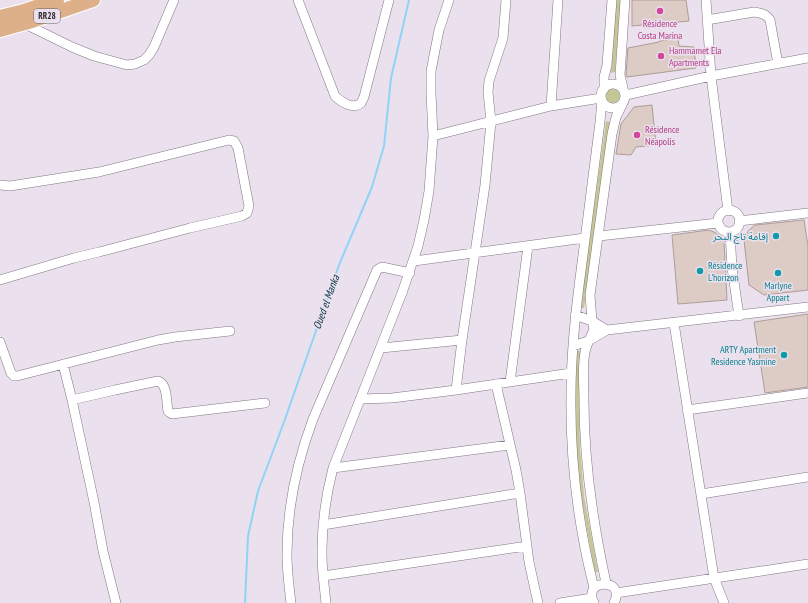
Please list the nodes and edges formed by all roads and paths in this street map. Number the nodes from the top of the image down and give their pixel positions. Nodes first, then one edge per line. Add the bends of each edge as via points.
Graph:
1 (57, 0) edge
2 (93, 0) edge
3 (174, 0) edge
4 (298, 0) edge
5 (389, 0) edge
6 (448, 0) edge
7 (506, 0) edge
8 (558, 0) edge
9 (612, 0) edge
10 (625, 0) edge
11 (706, 0) edge
12 (5, 15) edge
13 (707, 20) junction
14 (23, 23) junction
15 (0, 30) edge
16 (808, 58) edge
17 (778, 64) junction
18 (711, 76) junction
19 (624, 91) junction
20 (602, 95) junction
21 (622, 105) junction
22 (551, 106) junction
23 (491, 122) junction
24 (433, 136) junction
25 (0, 185) edge
26 (728, 211) junction
27 (808, 213) edge
28 (739, 221) junction
29 (718, 223) junction
30 (730, 232) junction
31 (599, 236) junction
32 (585, 238) junction
33 (528, 246) junction
34 (475, 253) junction
35 (414, 261) junction
36 (410, 273) junction
37 (0, 280) edge
38 (808, 307) edge
39 (575, 315) junction
40 (739, 316) junction
41 (592, 321) junction
42 (674, 323) junction
43 (607, 330) junction
44 (230, 331) dead end
45 (462, 340) junction
46 (588, 341) junction
47 (0, 342) edge
48 (573, 346) junction
49 (380, 348) junction
50 (62, 364) junction
51 (571, 373) junction
52 (510, 382) junction
53 (496, 384) junction
54 (456, 390) junction
55 (808, 393) edge
56 (360, 399) junction
57 (72, 400) junction
58 (265, 403) dead end
59 (687, 410) junction
60 (510, 445) junction
61 (333, 468) junction
62 (808, 477) edge
63 (520, 493) junction
64 (701, 494) junction
65 (323, 524) junction
66 (527, 546) junction
67 (808, 564) edge
68 (323, 576) junction
69 (714, 578) junction
70 (606, 583) junction
71 (594, 588) junction
72 (616, 593) junction
73 (593, 600) edge
74 (116, 603) edge
75 (291, 603) edge
76 (326, 603) edge
77 (538, 603) edge
78 (560, 603) edge
79 (614, 603) edge
80 (724, 603) edge

1 - 12 main road, RR28
2 - 14 main road, RR28
3 - 14 street via 149,55 144,60 126,66 72,47
4 - 5 street via 335,96 347,105 354,106 364,97
6 - 24 street via 431,71
7 - 23 street via 502,38 488,88
8 - 22 street
9 - 20 street
10 - 19 street via 620,75
11 - 13 street
12 - 14 street
13 - 17 street via 754,12 764,14 770,20
13 - 18 street
14 - 15 main road, RR28
16 - 17 street
17 - 18 street
18 - 19 street
18 - 26 street
19 - 20 street via 619,85 611,84
19 - 21 street
20 - 21 street via 604,104 608,107 617,108
20 - 22 street
20 - 32 street
21 - 31 street via 613,129
22 - 23 street
23 - 24 street
23 - 34 street
24 - 35 street via 429,191
25 - 37 street via 10,186 99,172 228,140 234,141 238,148 249,206 247,213 242,216 74,258
26 - 28 street via 736,213
26 - 29 street via 720,215
27 - 28 street
28 - 30 street via 738,228
29 - 30 street via 721,229
29 - 31 street
30 - 40 street
31 - 41 street via 590,295
32 - 33 street
32 - 39 street
33 - 34 street
33 - 52 street
34 - 35 street
34 - 45 street
35 - 36 street
36 - 49 street
36 - 75 street via 382,267 377,270 307,434 297,469 289,522 287,555
38 - 40 street
39 - 41 street
39 - 48 street
40 - 42 street
41 - 43 street
41 - 46 street via 594,329
42 - 43 street
42 - 59 street
43 - 46 street
44 - 50 street via 158,340
45 - 49 street
45 - 54 street
46 - 48 street
46 - 70 street via 584,368 584,432 597,540
47 - 50 street via 14,376
48 - 51 street
49 - 56 street
50 - 57 street
51 - 52 street
51 - 71 street via 576,486
52 - 53 street
53 - 54 street
53 - 60 street
54 - 56 street
55 - 59 street
56 - 61 street
57 - 58 street via 158,381 164,385 168,410 172,414
57 - 74 street
59 - 64 street
60 - 61 street
60 - 63 street
61 - 65 street
62 - 64 street
63 - 65 street
63 - 66 street
64 - 69 street
65 - 68 street
66 - 68 street
66 - 77 street
67 - 69 street
68 - 76 street
69 - 72 street
69 - 80 street
70 - 71 street
70 - 72 street via 614,588
71 - 73 street
72 - 79 street
73 - 78 street

